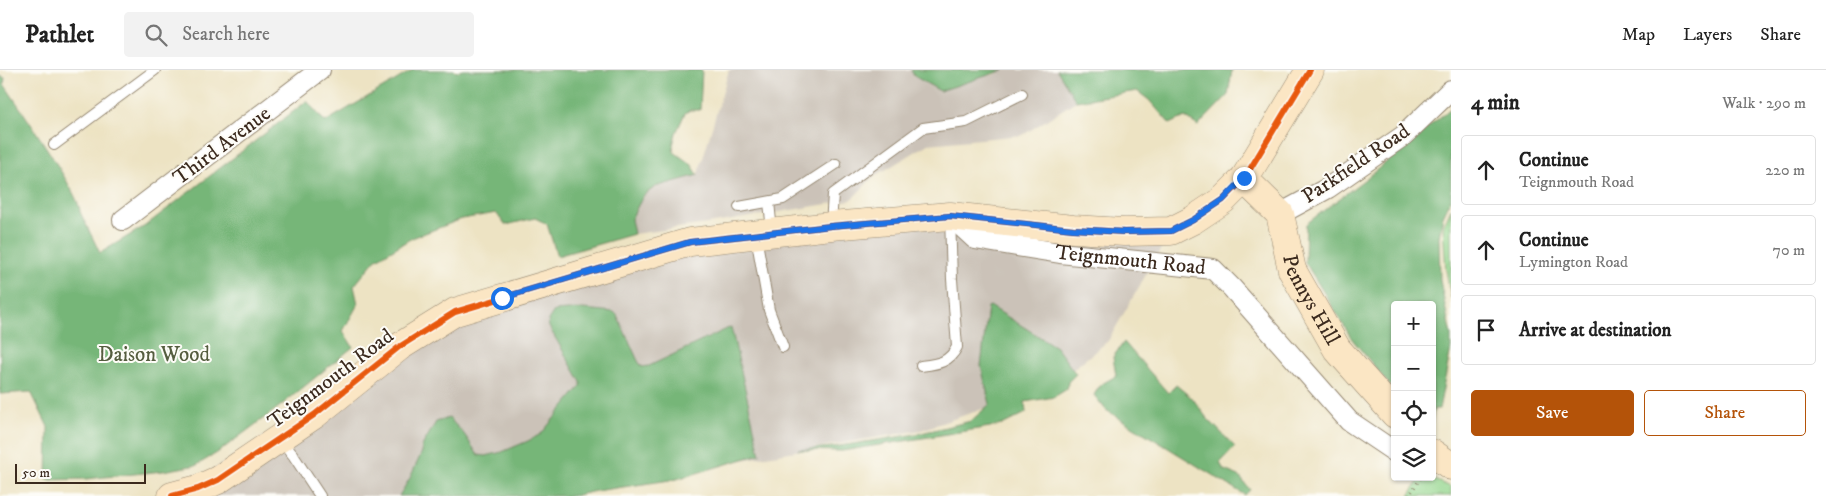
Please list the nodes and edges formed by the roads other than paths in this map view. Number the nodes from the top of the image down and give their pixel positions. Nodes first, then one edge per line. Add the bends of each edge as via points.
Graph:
1 (154, 70) edge
2 (320, 70) edge
3 (1310, 70) edge
4 (1451, 90) edge
5 (1022, 94) dead end
6 (54, 145) dead end
7 (836, 164) dead end
8 (1244, 178) junction
9 (769, 202) junction
10 (738, 207) dead end
11 (1280, 214) junction
12 (950, 216) junction
13 (123, 220) dead end
14 (831, 226) junction
15 (764, 234) junction
16 (782, 347) dead end
17 (920, 366) dead end
18 (1391, 410) edge
19 (280, 439) junction
20 (1391, 449) edge
21 (1436, 456) edge
22 (1451, 466) edge
23 (1436, 472) edge
24 (1451, 475) edge
25 (172, 496) edge
26 (320, 496) edge

1 - 6 lane
2 - 13 street, Third Avenue
3 - 8 street, Teignmouth Road
4 - 11 street, Parkfield Road via 1404,136 1328,188
5 - 14 lane via 966,122 923,128 833,194
7 - 9 lane via 783,199
8 - 11 street
8 - 12 street, Teignmouth Road via 1223,200 1171,231 1073,229
9 - 10 lane
9 - 15 lane
11 - 18 street, Pennys Hill via 1292,270 1337,349
12 - 14 street, Teignmouth Road
12 - 17 lane via 957,347 947,360
12 - 20 street, Teignmouth Road via 975,239 1060,253 1213,270 1349,421
14 - 15 street, Teignmouth Road
15 - 16 lane via 769,310
15 - 19 street, Teignmouth Road via 690,242 455,312 399,347
19 - 25 street, Teignmouth Road via 218,480
19 - 26 lane
21 - 22 street
23 - 24 street

